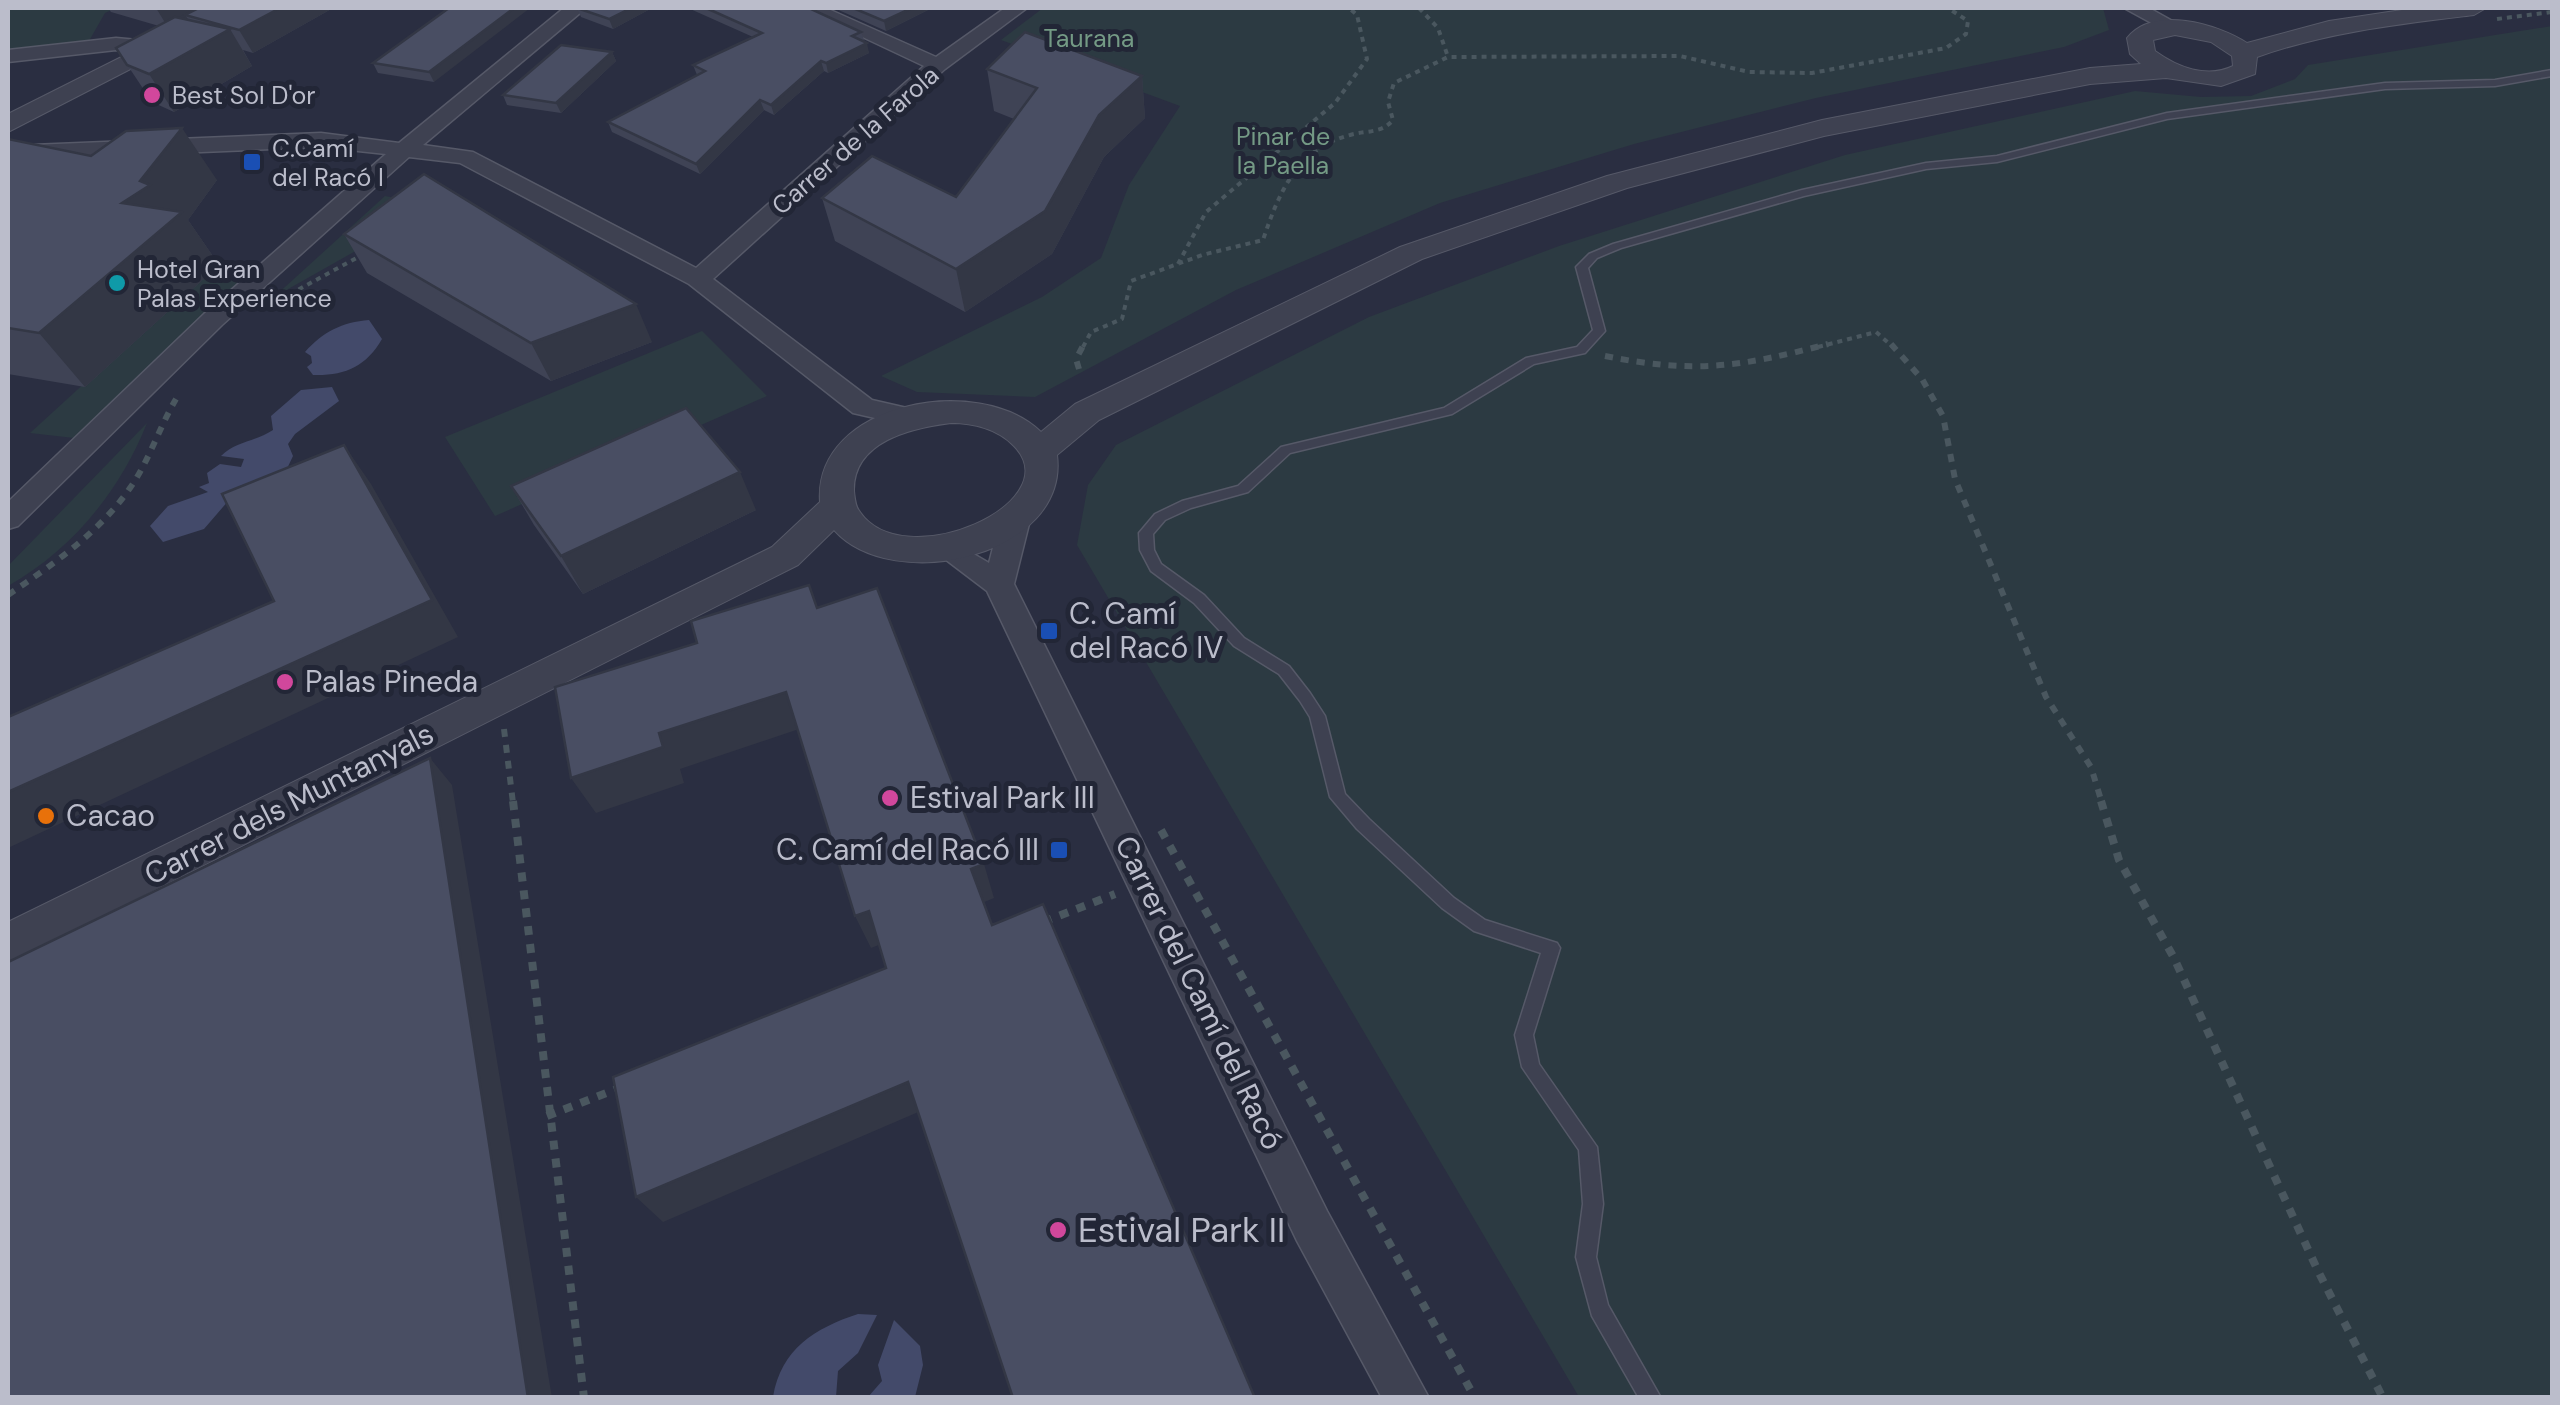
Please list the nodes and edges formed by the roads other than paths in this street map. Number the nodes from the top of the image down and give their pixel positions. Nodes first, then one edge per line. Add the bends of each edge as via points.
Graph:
1 (237, 8) edge
2 (576, 8) edge
3 (811, 8) edge
4 (1017, 8) edge
5 (2131, 8) edge
6 (2474, 8) edge
7 (2174, 28) junction
8 (2218, 36) junction
9 (2286, 36) junction
10 (2145, 43) junction
11 (159, 48) junction
12 (2244, 53) junction
13 (8, 56) edge
14 (938, 65) junction
15 (2168, 70) junction
16 (2552, 74) edge
17 (2090, 76) junction
18 (8, 124) edge
19 (403, 147) junction
20 (8, 153) edge
21 (698, 279) junction
22 (1098, 407) junction
23 (868, 421) junction
24 (1008, 422) junction
25 (1039, 452) junction
26 (838, 506) junction
27 (8, 519) edge
28 (1015, 520) junction
29 (878, 544) junction
30 (948, 550) junction
31 (786, 556) junction
32 (999, 584) junction
33 (8, 944) edge
34 (1407, 1398) edge
35 (1651, 1398) edge

1 - 11 street
2 - 19 street
3 - 14 street
4 - 14 street, Carrer de la Farola
5 - 7 street
5 - 10 street
6 - 9 street
7 - 8 street
7 - 10 street
8 - 9 street
8 - 12 street
9 - 12 street
10 - 15 street
10 - 17 street
11 - 13 street via 116,44
11 - 18 street
12 - 15 street via 2246,69 2224,78
14 - 21 street, Carrer de la Farola
15 - 17 street
16 - 35 lane via 2494,84 2385,86 2167,116 1997,159 1926,166 1771,202 1592,256 1582,267 1599,331 1581,350 1530,362 1448,410 1286,450 1243,489 1160,517 1146,533 1156,566 1239,642 1284,670 1305,697 1317,716 1338,797 1363,824 1480,926 1552,948 1524,1034 1531,1066 1588,1147 1593,1204 1586,1257 1600,1309
17 - 22 street via 1822,128 1617,182 1497,222 1411,253
19 - 20 street via 321,140
19 - 21 street via 466,157
19 - 27 street via 103,422
21 - 23 street
22 - 24 street
22 - 25 street
23 - 24 street via 971,412
23 - 26 street via 841,468
24 - 25 street
25 - 28 street via 1040,486
26 - 29 street via 852,528
26 - 31 street, Carrer dels Muntanyals
28 - 30 street via 985,539
28 - 32 street
29 - 30 street
29 - 31 street, Carrer dels Muntanyals
30 - 32 street
31 - 33 street, Carrer dels Muntanyals
32 - 34 street, Carrer del Camí del Racó via 1312,1226

